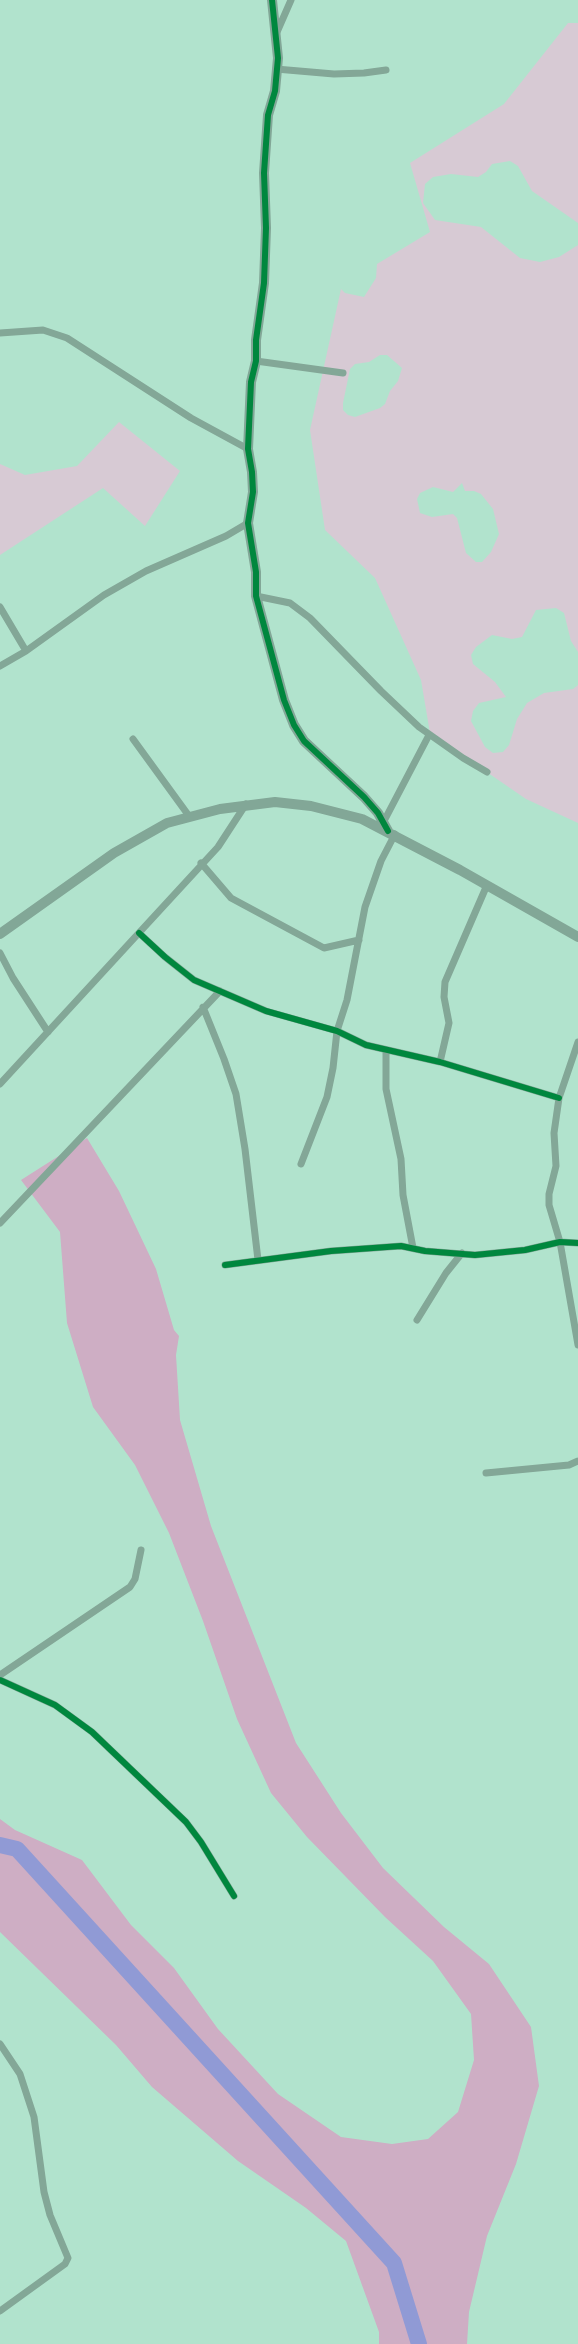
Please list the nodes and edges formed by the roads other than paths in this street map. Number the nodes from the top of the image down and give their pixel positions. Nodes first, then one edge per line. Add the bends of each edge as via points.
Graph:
1 (272, 0) edge
2 (290, 0) edge
3 (277, 32) junction
4 (276, 69) junction
5 (386, 70) dead end
6 (0, 333) edge
7 (256, 361) junction
8 (343, 373) dead end
9 (248, 449) junction
10 (248, 523) junction
11 (256, 596) junction
12 (0, 607) edge
13 (26, 651) junction
14 (0, 666) edge
15 (429, 735) junction
16 (133, 739) dead end
17 (487, 772) dead end
18 (246, 804) junction
19 (189, 816) junction
20 (389, 829) junction
21 (201, 863) junction
22 (487, 885) junction
23 (140, 933) junction
24 (0, 934) edge
25 (578, 937) edge
26 (359, 940) junction
27 (0, 953) edge
28 (220, 991) junction
29 (203, 1007) junction
30 (337, 1031) junction
31 (48, 1032) junction
32 (578, 1042) edge
33 (386, 1050) junction
34 (440, 1062) junction
35 (0, 1084) edge
36 (559, 1098) junction
37 (301, 1164) dead end
38 (0, 1223) edge
39 (560, 1242) junction
40 (578, 1243) edge
41 (413, 1248) junction
42 (462, 1253) junction
43 (258, 1260) junction
44 (225, 1265) dead end
45 (418, 1320) dead end
46 (578, 1345) edge
47 (578, 1461) edge
48 (486, 1473) dead end
49 (141, 1550) dead end
50 (0, 1675) edge
51 (0, 1680) edge
52 (234, 1896) dead end
53 (0, 2044) edge
54 (0, 2311) edge

1 - 3 street
2 - 3 street
3 - 4 street
4 - 5 street via 334,74 364,74
4 - 7 street via 275,91 268,115 264,173 264,283 256,340
6 - 9 street via 43,330 68,338 191,418
7 - 8 street
7 - 9 street via 251,382
9 - 10 street via 253,492
10 - 11 street via 256,572
10 - 13 street via 226,536 146,571 92,604
11 - 15 street via 290,603 310,618 380,691
11 - 20 street via 284,700 294,725 304,741 364,797
12 - 13 street
13 - 14 street
15 - 17 street
15 - 20 street
16 - 19 street
18 - 19 street
18 - 20 street via 275,802 311,806
18 - 21 street via 218,847
19 - 24 street via 167,823 114,853
20 - 22 street
20 - 26 street
21 - 23 street
21 - 26 street via 231,898 324,948
22 - 25 street
22 - 34 street via 445,982 444,997 449,1023
23 - 28 street via 165,958 194,980
23 - 31 street
26 - 30 street via 347,1000
27 - 31 street
28 - 29 street
28 - 30 street via 266,1011
29 - 38 street
29 - 43 street via 236,1094
30 - 33 street via 366,1045
30 - 37 street via 327,1097
31 - 35 street
32 - 36 street
33 - 34 street
33 - 41 street via 386,1089 401,1159 402,1195
34 - 36 street
36 - 39 street via 554,1134 556,1166 549,1205
39 - 40 street
39 - 42 street via 495,1255
39 - 46 street
41 - 42 street
41 - 43 street via 370,1248
42 - 45 street via 446,1273
43 - 44 street
47 - 48 street via 569,1465
49 - 50 street via 135,1579 130,1587
51 - 52 street via 55,1705 92,1732 186,1822 202,1842
53 - 54 street via 20,2074 34,2117 44,2192 50,2215 68,2258 65,2264

